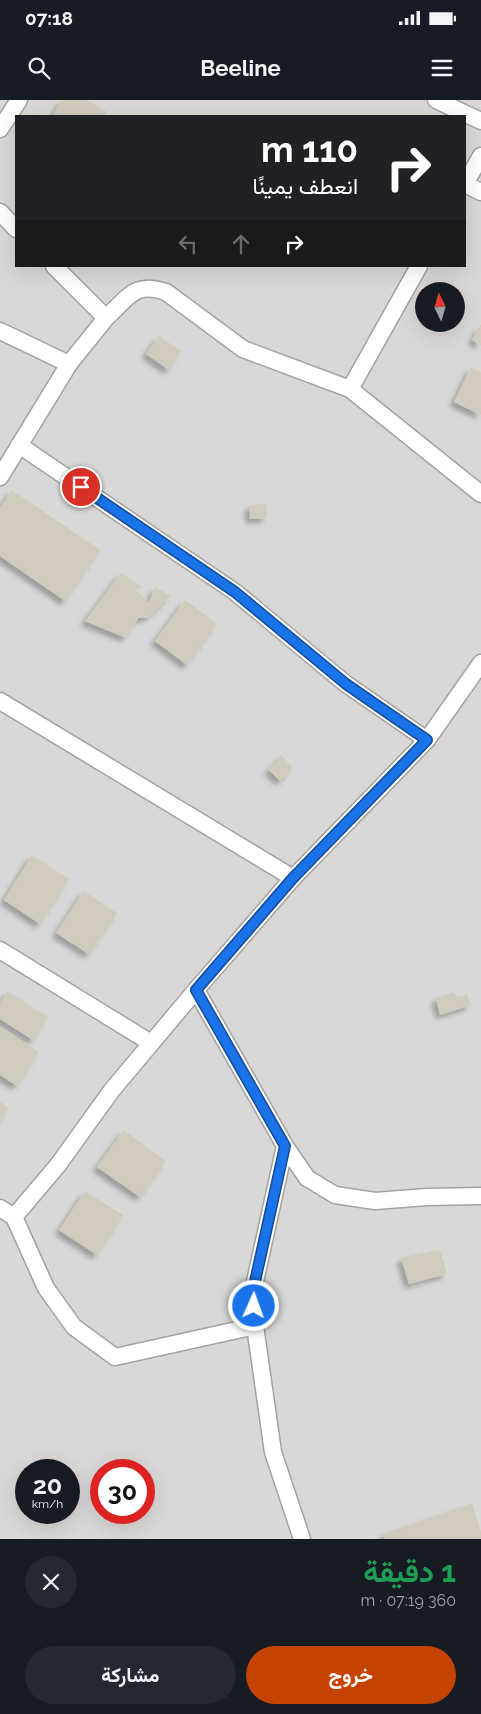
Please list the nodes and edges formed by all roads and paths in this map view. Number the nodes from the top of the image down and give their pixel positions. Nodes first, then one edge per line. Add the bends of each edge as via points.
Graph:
1 (19, 100) edge
2 (436, 100) edge
3 (481, 121) edge
4 (0, 128) edge
5 (481, 156) edge
6 (466, 182) edge
7 (466, 184) edge
8 (481, 192) edge
9 (0, 212) edge
10 (15, 228) edge
11 (55, 267) edge
12 (418, 267) edge
13 (106, 318) junction
14 (0, 331) edge
15 (69, 364) junction
16 (350, 389) junction
17 (19, 444) junction
18 (0, 477) edge
19 (481, 494) edge
20 (481, 663) edge
21 (0, 701) edge
22 (427, 740) junction
23 (293, 878) junction
24 (0, 950) edge
25 (196, 990) junction
26 (151, 1043) junction
27 (285, 1146) junction
28 (481, 1196) edge
29 (7, 1212) edge
30 (255, 1326) junction
31 (302, 1539) edge

1 - 4 street
2 - 3 street
5 - 6 street
7 - 8 street
9 - 10 street
11 - 13 street
12 - 16 street
13 - 15 street
13 - 16 street via 135,291 155,288 166,292 243,349
14 - 15 street
15 - 17 street
16 - 19 street
17 - 18 street
17 - 22 street via 235,592 346,684
20 - 22 street
21 - 23 street
22 - 23 street
23 - 25 street
24 - 26 street
25 - 26 street
25 - 27 street
26 - 29 street via 112,1090 58,1165
27 - 28 street via 308,1178 335,1195 376,1201 427,1196
27 - 30 street via 254,1286
29 - 30 street via 46,1288 74,1327 115,1357
30 - 31 street via 273,1452

